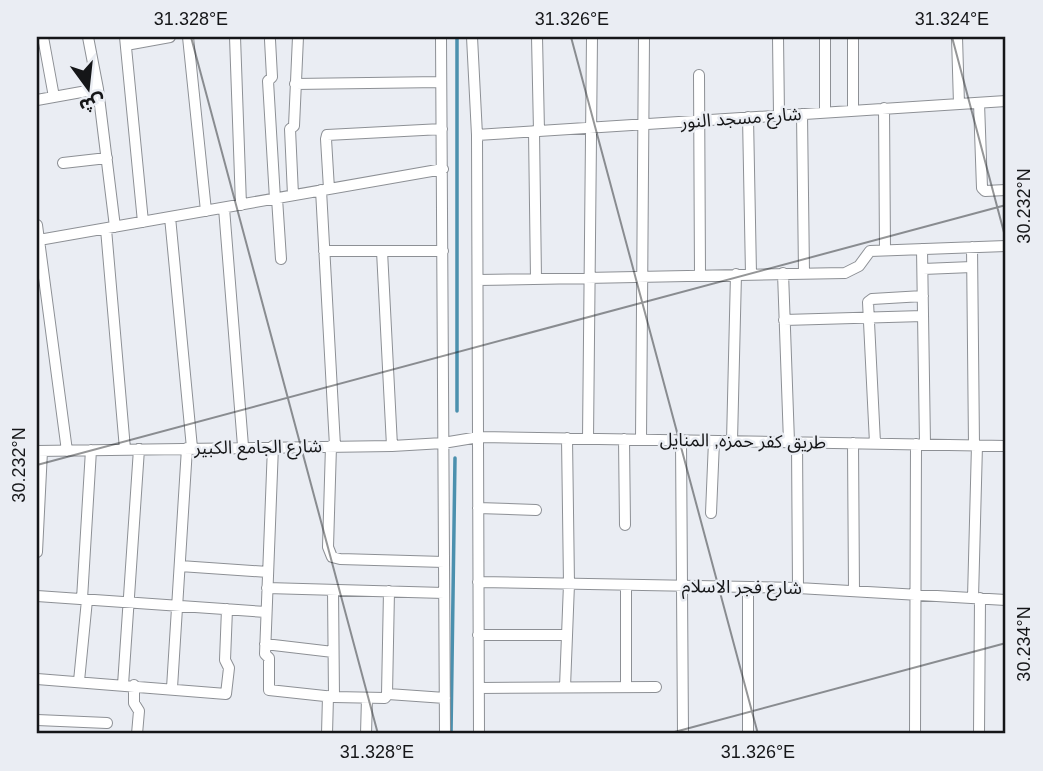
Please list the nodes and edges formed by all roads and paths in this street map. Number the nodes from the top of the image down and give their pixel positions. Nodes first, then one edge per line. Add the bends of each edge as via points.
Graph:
1 (43, 37) edge
2 (88, 37) edge
3 (170, 37) edge
4 (188, 37) edge
5 (235, 37) edge
6 (298, 37) edge
7 (440, 37) edge
8 (472, 37) edge
9 (537, 37) edge
10 (592, 37) edge
11 (644, 37) edge
12 (778, 37) edge
13 (825, 37) edge
14 (853, 37) edge
15 (957, 37) edge
16 (270, 40) dead end
17 (125, 41) edge
18 (42, 63) edge
19 (699, 75) dead end
20 (441, 82) junction
21 (295, 84) junction
22 (98, 89) junction
23 (54, 97) junction
24 (37, 100) edge
25 (1006, 101) edge
26 (979, 103) junction
27 (959, 104) junction
28 (884, 108) junction
29 (853, 110) junction
30 (825, 112) junction
31 (802, 114) junction
32 (779, 115) junction
33 (748, 117) junction
34 (698, 121) junction
35 (644, 124) junction
36 (592, 127) junction
37 (442, 129) junction
38 (536, 131) junction
39 (477, 135) junction
40 (107, 158) junction
41 (62, 163) dead end
42 (443, 169) junction
43 (325, 190) junction
44 (1006, 190) edge
45 (293, 195) junction
46 (276, 199) junction
47 (241, 205) junction
48 (224, 208) junction
49 (206, 211) junction
50 (170, 218) junction
51 (143, 222) junction
52 (37, 225) edge
53 (110, 228) junction
54 (39, 240) junction
55 (1006, 246) edge
56 (972, 247) junction
57 (922, 249) junction
58 (885, 250) junction
59 (324, 251) junction
60 (382, 251) junction
61 (443, 251) junction
62 (281, 258) dead end
63 (972, 267) junction
64 (923, 269) junction
65 (783, 273) junction
66 (804, 273) junction
67 (736, 274) junction
68 (751, 274) junction
69 (700, 275) junction
70 (644, 276) junction
71 (591, 278) junction
72 (536, 279) junction
73 (478, 280) junction
74 (923, 296) junction
75 (923, 316) junction
76 (868, 317) junction
77 (784, 320) junction
78 (479, 437) junction
79 (567, 438) junction
80 (588, 439) junction
81 (624, 439) junction
82 (641, 440) junction
83 (681, 440) junction
84 (714, 441) junction
85 (732, 441) junction
86 (793, 442) junction
87 (443, 443) junction
88 (853, 443) junction
89 (875, 443) junction
90 (920, 444) junction
91 (976, 445) junction
92 (243, 446) junction
93 (273, 446) junction
94 (333, 446) junction
95 (392, 446) junction
96 (1006, 446) edge
97 (189, 448) junction
98 (125, 449) junction
99 (139, 449) junction
100 (91, 450) junction
101 (39, 451) edge
102 (67, 451) junction
103 (478, 508) junction
104 (536, 510) dead end
105 (711, 513) dead end
106 (625, 525) dead end
107 (37, 552) edge
108 (444, 562) junction
109 (180, 566) junction
110 (268, 572) junction
111 (478, 582) junction
112 (569, 584) junction
113 (626, 585) junction
114 (682, 586) junction
115 (748, 587) junction
116 (267, 588) junction
117 (798, 588) junction
118 (334, 590) junction
119 (854, 591) junction
120 (388, 592) junction
121 (444, 593) junction
122 (915, 595) junction
123 (37, 596) edge
124 (977, 598) junction
125 (84, 599) junction
126 (1006, 600) edge
127 (129, 603) junction
128 (177, 606) junction
129 (227, 609) junction
130 (266, 612) junction
131 (478, 635) junction
132 (567, 635) junction
133 (265, 644) junction
134 (333, 652) junction
135 (37, 678) edge
136 (79, 681) junction
137 (129, 685) junction
138 (625, 687) junction
139 (656, 687) dead end
140 (172, 688) junction
141 (479, 688) junction
142 (565, 688) junction
143 (387, 694) junction
144 (331, 697) junction
145 (367, 698) junction
146 (445, 698) junction
147 (37, 720) edge
148 (107, 723) dead end
149 (137, 734) edge
150 (327, 734) edge
151 (366, 734) edge
152 (445, 734) edge
153 (479, 734) edge
154 (683, 734) edge
155 (748, 734) edge
156 (915, 734) edge
157 (979, 734) edge

1 - 18 street
2 - 22 street
3 - 17 street
4 - 49 street
5 - 47 street
6 - 21 street
7 - 20 street
8 - 39 street
9 - 38 street
10 - 36 street
11 - 35 street
12 - 32 street
13 - 30 street
14 - 29 street
15 - 27 street
16 - 46 street via 272,77 268,81
17 - 51 street
18 - 23 street
19 - 34 street
20 - 21 street
20 - 37 street
21 - 45 street via 294,126 290,129
22 - 23 street
22 - 40 street
23 - 24 street
25 - 26 street, شارع مسجد النور
26 - 27 street, شارع مسجد النور
26 - 44 street via 982,188
27 - 28 street, شارع مسجد النور
28 - 29 street, شارع مسجد النور
28 - 58 street
29 - 30 street, شارع مسجد النور
30 - 31 street, شارع مسجد النور
31 - 32 street, شارع مسجد النور
31 - 66 street
32 - 33 street, شارع مسجد النور
33 - 34 street, شارع مسجد النور
33 - 68 street
34 - 35 street, شارع مسجد النور
34 - 69 street
35 - 36 street, شارع مسجد النور
35 - 70 street
36 - 38 street, شارع مسجد النور
36 - 71 street
37 - 42 street
37 - 43 street via 329,134
38 - 39 street, شارع مسجد النور
38 - 72 street
39 - 73 street
40 - 41 street
40 - 53 street
42 - 43 street
42 - 61 street
43 - 45 street
43 - 59 street
45 - 46 street
46 - 47 street
46 - 62 street
47 - 48 street
48 - 49 street
48 - 92 street
49 - 50 street
50 - 51 street
50 - 97 street
51 - 53 street
52 - 54 street
53 - 54 street
53 - 98 street
54 - 102 street
55 - 56 street
56 - 57 street
56 - 63 street
57 - 58 street
57 - 64 street
58 - 66 street via 868,252 850,272
59 - 60 street
59 - 94 street
60 - 61 street
60 - 95 street
61 - 87 street
63 - 64 street
63 - 91 street
64 - 74 street
65 - 66 street
65 - 68 street
65 - 77 street
67 - 68 street
67 - 69 street
67 - 85 street
69 - 70 street
70 - 71 street
70 - 82 street
71 - 72 street
71 - 80 street
72 - 73 street
73 - 78 street
74 - 75 street
74 - 76 street via 870,299
75 - 76 street
75 - 90 street
76 - 77 street
76 - 89 street
77 - 86 street
78 - 79 street, طريق كفر حمزه, المنايل
78 - 87 street, شارع الجامع الكبير
78 - 103 street
79 - 80 street, طريق كفر حمزه, المنايل
79 - 112 street
80 - 81 street, طريق كفر حمزه, المنايل
81 - 82 street, طريق كفر حمزه, المنايل
81 - 106 street
82 - 83 street, طريق كفر حمزه, المنايل
83 - 84 street, طريق كفر حمزه, المنايل
83 - 114 street
84 - 85 street, طريق كفر حمزه, المنايل
84 - 105 street
85 - 86 street, طريق كفر حمزه, المنايل
86 - 88 street, طريق كفر حمزه, المنايل
86 - 117 street
87 - 95 street, شارع الجامع الكبير
87 - 108 street
88 - 89 street, طريق كفر حمزه, المنايل
88 - 119 street
89 - 90 street, طريق كفر حمزه, المنايل
90 - 91 street, طريق كفر حمزه, المنايل
90 - 122 street
91 - 96 street, طريق كفر حمزه, المنايل
91 - 124 street
92 - 93 street, شارع الجامع الكبير
92 - 97 street, شارع الجامع الكبير
93 - 94 street, شارع الجامع الكبير
93 - 110 street
94 - 95 street, شارع الجامع الكبير
94 - 108 street via 328,547 332,557
97 - 99 street, شارع الجامع الكبير
97 - 109 street
98 - 99 street, شارع الجامع الكبير
98 - 100 street, شارع الجامع الكبير
99 - 127 street
100 - 102 street, شارع الجامع الكبير
100 - 125 street
101 - 102 street, شارع الجامع الكبير
101 - 107 street
103 - 104 street
103 - 111 street
108 - 121 street
109 - 110 street
109 - 128 street
110 - 116 street
111 - 112 street, شارع فجر الاسلام
111 - 131 street
112 - 113 street, شارع فجر الاسلام
112 - 132 street
113 - 114 street, شارع فجر الاسلام
113 - 138 street
114 - 115 street, شارع فجر الاسلام
114 - 154 street
115 - 117 street, شارع فجر الاسلام
115 - 155 street
116 - 118 street
116 - 130 street
117 - 119 street, شارع فجر الاسلام
118 - 120 street
118 - 134 street
119 - 122 street, شارع فجر الاسلام
120 - 121 street
120 - 143 street
121 - 146 street
122 - 124 street, شارع فجر الاسلام
122 - 156 street
123 - 125 street
124 - 126 street, شارع فجر الاسلام
124 - 157 street
125 - 127 street
125 - 136 street
127 - 128 street
127 - 137 street
128 - 129 street
128 - 140 street
129 - 130 street
129 - 140 street via 226,694
130 - 133 street
131 - 132 street
131 - 141 street
132 - 142 street
133 - 134 street
133 - 144 street via 269,690
134 - 144 street
135 - 136 street
136 - 137 street
137 - 140 street
137 - 149 street via 139,710
138 - 139 street
138 - 142 street
141 - 142 street
141 - 153 street
143 - 145 street via 386,698
143 - 146 street
144 - 145 street
144 - 150 street
145 - 151 street
146 - 152 street
147 - 148 street

